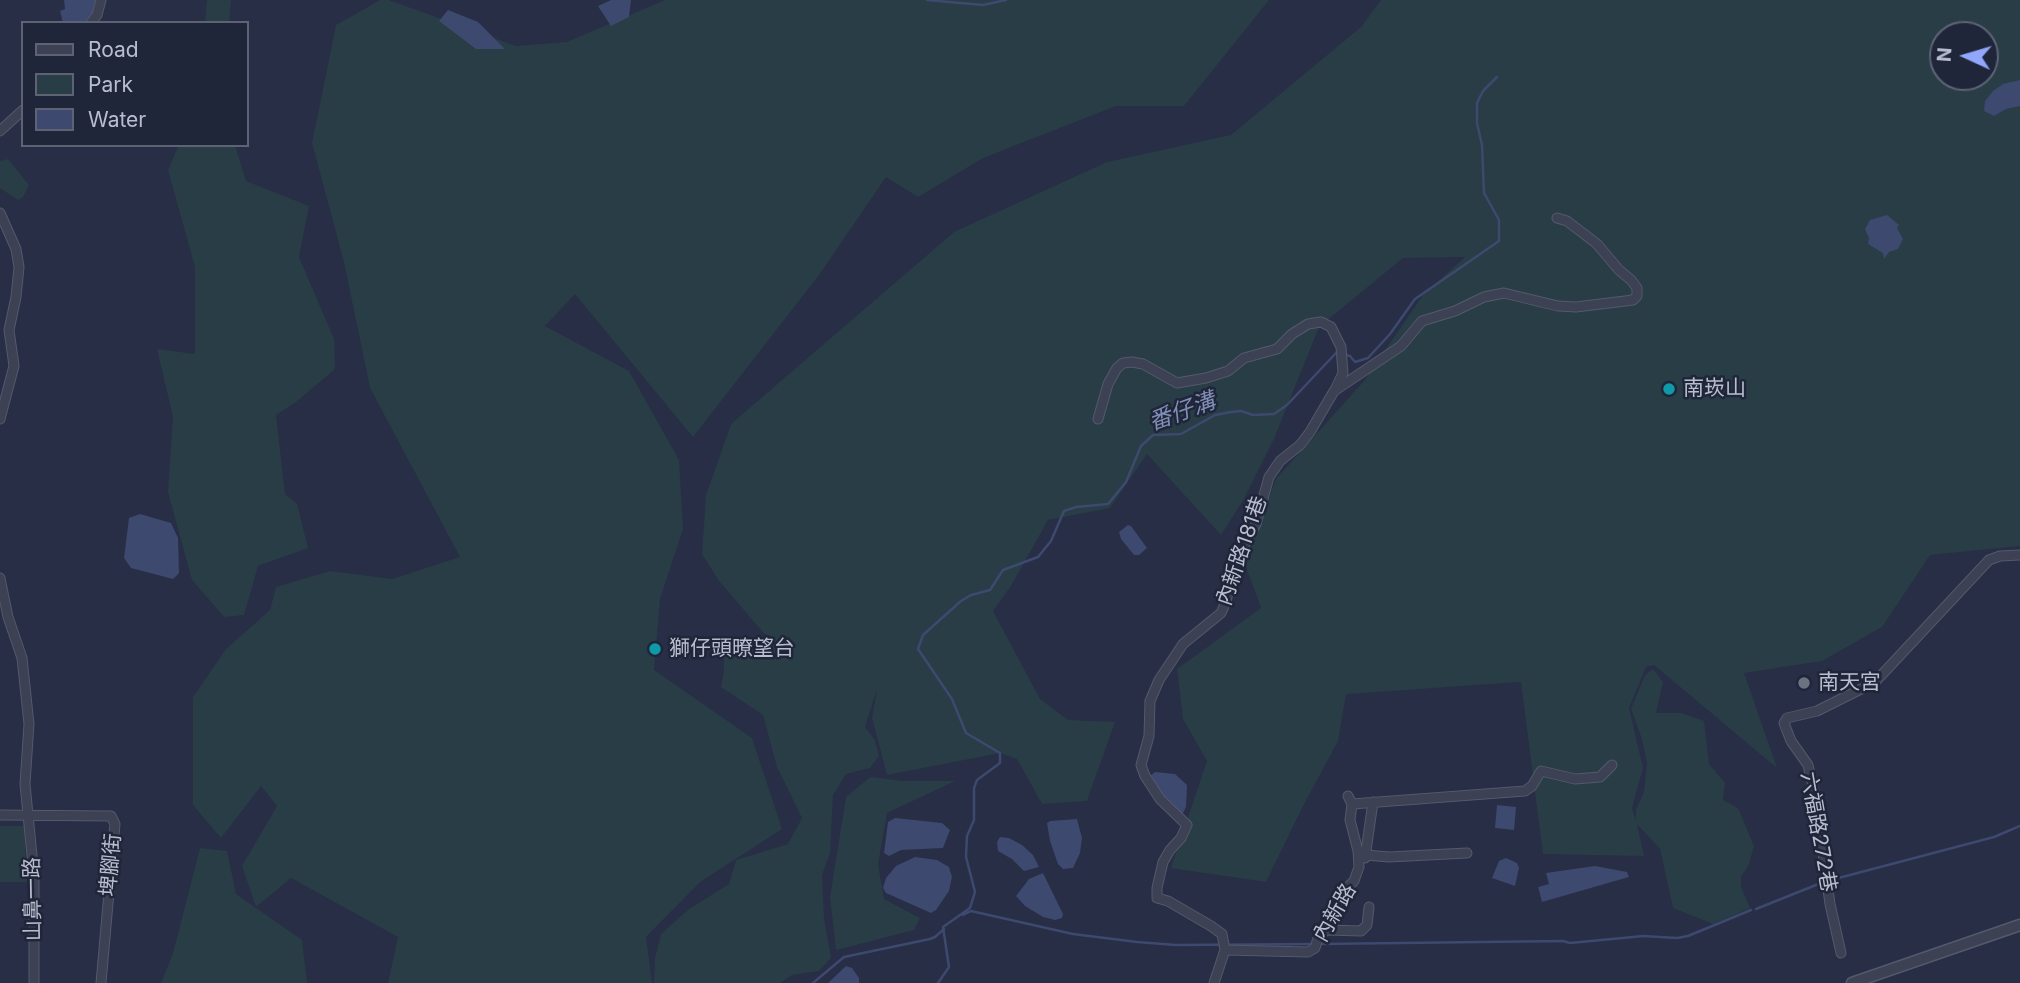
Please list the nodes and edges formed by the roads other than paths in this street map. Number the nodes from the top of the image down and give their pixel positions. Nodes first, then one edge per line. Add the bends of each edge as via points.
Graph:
1 (101, 0) edge
2 (92, 21) edge
3 (21, 112) edge
4 (0, 131) edge
5 (0, 213) edge
6 (1557, 218) dead end
7 (1334, 391) junction
8 (0, 419) edge
9 (1098, 419) dead end
10 (2020, 555) edge
11 (0, 578) edge
12 (1612, 765) dead end
13 (1373, 802) junction
14 (0, 815) edge
15 (29, 816) junction
16 (1467, 853) dead end
17 (1366, 855) junction
18 (1358, 863) junction
19 (1369, 907) dead end
20 (2020, 925) edge
21 (1328, 930) junction
22 (1225, 950) junction
23 (1841, 953) dead end
24 (34, 983) edge
25 (101, 983) edge
26 (1214, 983) edge
27 (1852, 983) edge

1 - 2 street
3 - 4 street
5 - 8 street via 19,267 9,330 14,366
6 - 7 street, 內新路181巷 via 1597,244 1631,280 1637,288 1633,300 1576,307 1496,293 1484,296 1422,321 1401,346
7 - 9 street via 1343,373 1341,347 1331,327 1321,321 1292,334 1277,349 1244,358 1228,371 1206,378 1177,383 1143,364 1123,363 1108,384
7 - 22 street, 內新路181巷 via 1310,432 1269,477 1256,524 1234,564 1221,613 1183,644 1150,701 1149,736 1141,765 1160,799 1187,825 1163,862 1157,898 1222,934
10 - 23 street, 六福路272巷 via 1989,560 1875,682 1784,723 1808,765 1813,785
11 - 15 street, 山鼻一路 via 22,658 29,724 25,784
12 - 13 street via 1600,776 1575,779 1541,771 1525,791
13 - 17 street
13 - 18 street, 內新路 via 1350,800
14 - 15 street, 埤腳街
15 - 24 street, 山鼻一路
15 - 25 street, 埤腳街 via 111,816 115,824
16 - 17 street
17 - 18 street
18 - 21 street, 內新路 via 1354,881 1343,892
19 - 21 street via 1367,925 1361,931
20 - 27 street
21 - 22 street, 內新路 via 1308,952
22 - 26 street

